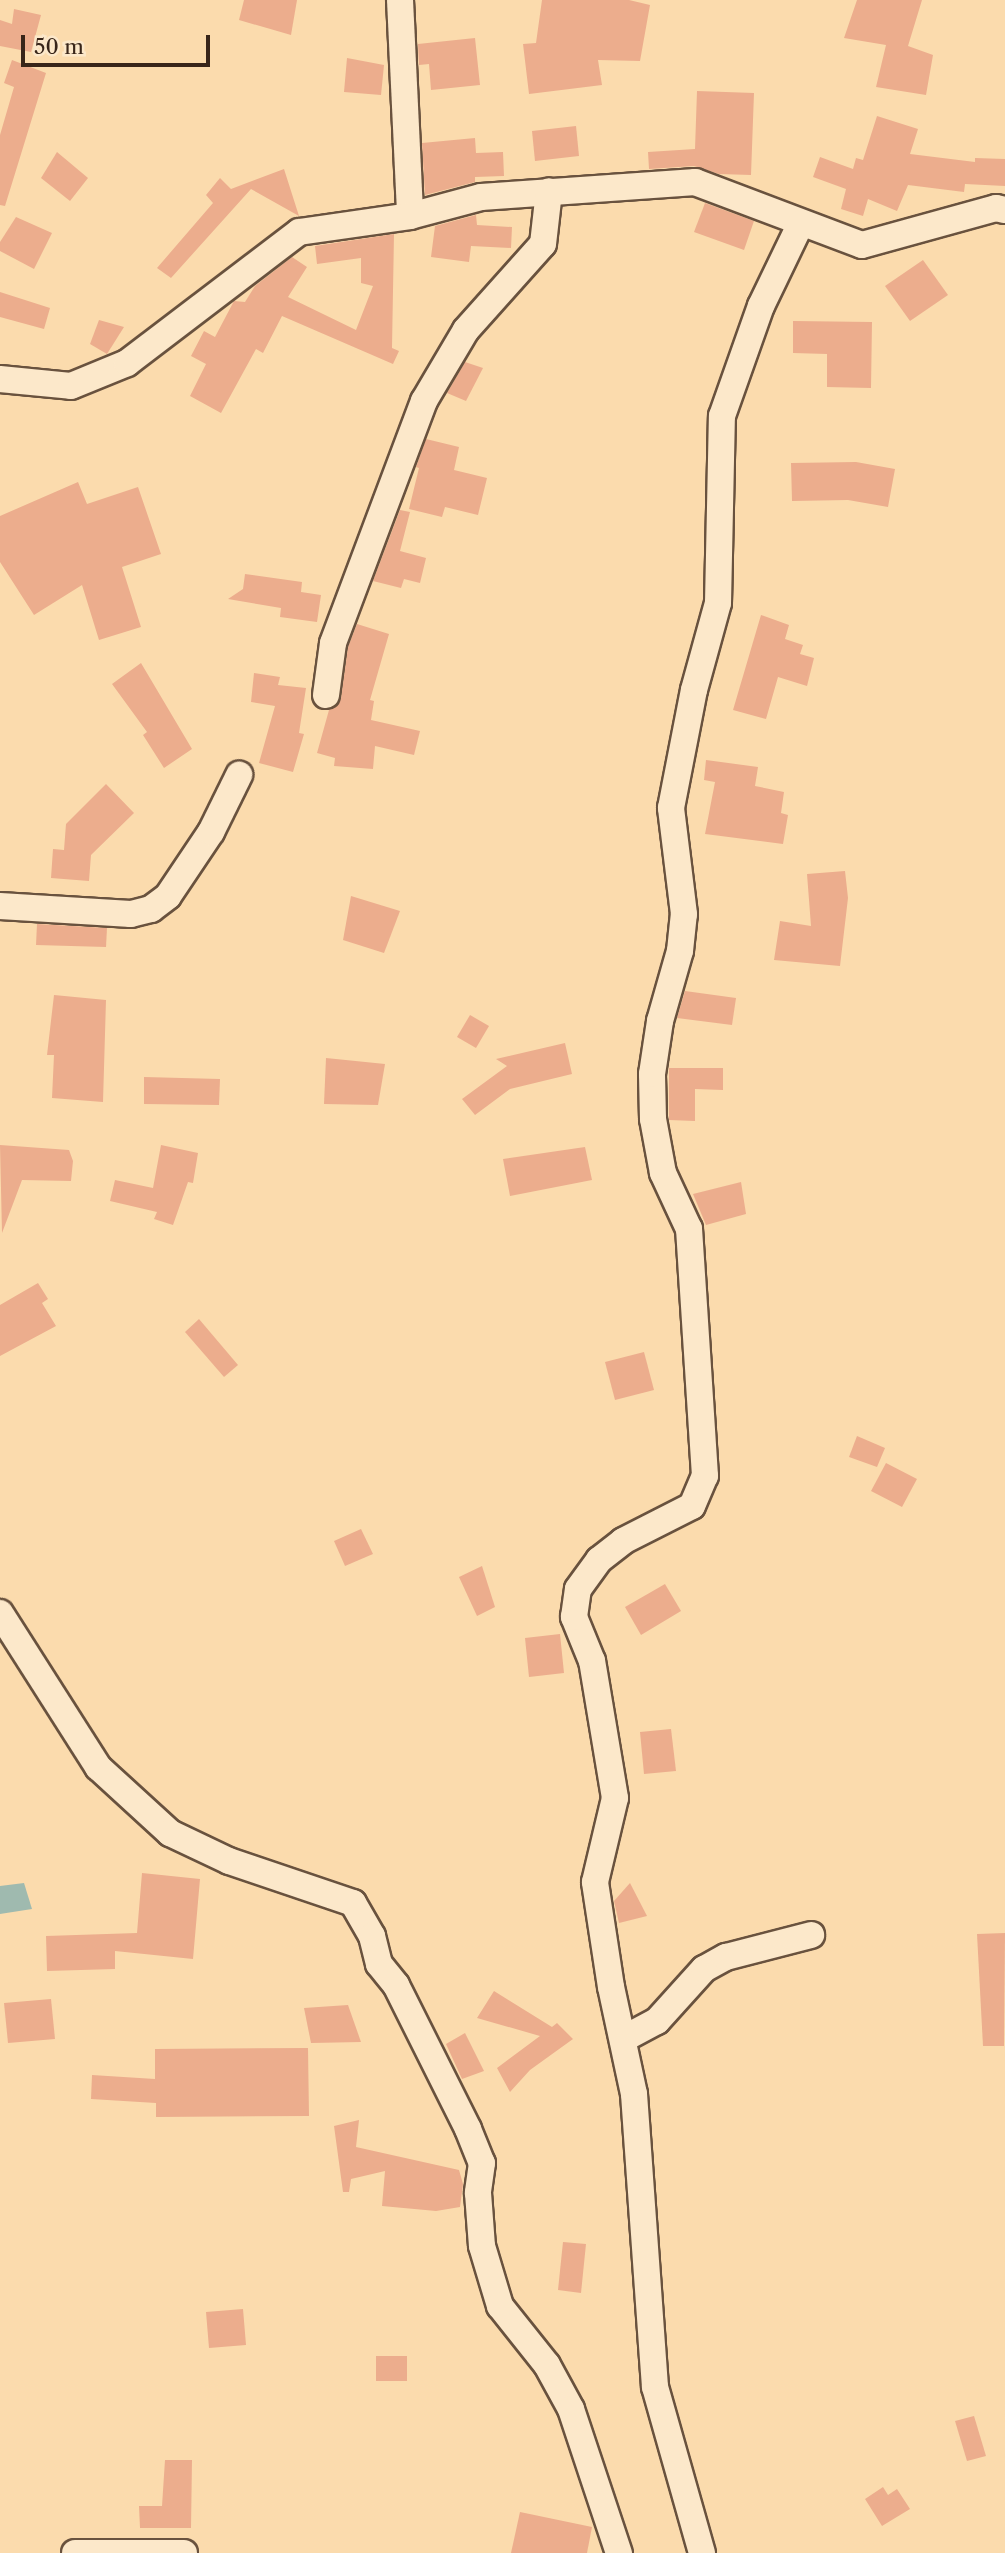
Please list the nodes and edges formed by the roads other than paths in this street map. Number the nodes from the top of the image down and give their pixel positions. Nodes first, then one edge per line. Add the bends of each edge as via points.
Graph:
1 (400, 0) edge
2 (550, 191) junction
3 (1005, 210) edge
4 (410, 216) junction
5 (801, 223) junction
6 (0, 379) edge
7 (326, 695) dead end
8 (239, 775) dead end
9 (0, 906) edge
10 (0, 1613) edge
11 (811, 1935) dead end
12 (625, 2038) junction
13 (75, 2553) edge
14 (184, 2553) edge
15 (620, 2553) edge
16 (702, 2553) edge

1 - 4 street
2 - 4 street via 481,197
2 - 5 street via 695,182
2 - 7 street via 543,244 467,330 424,401 333,643
3 - 5 street via 996,208 862,245
4 - 6 street via 299,232 116,368 71,386
5 - 12 street via 761,306 722,415 718,603 694,690 671,808 684,914 652,1074 653,1119 663,1173 689,1229 705,1476 692,1506 622,1541 599,1560 578,1589 574,1617 592,1661 615,1798 596,1882 611,1987
8 - 9 street via 211,832 168,896 151,909 131,914
10 - 15 street via 98,1767 170,1833 229,1861 354,1903 372,1936 379,1964 396,1984 482,2163 478,2193 482,2246 500,2306 547,2365 571,2409
11 - 12 street via 726,1957 704,1969 657,2021
12 - 16 street via 634,2094 654,2387
13 - 14 street

